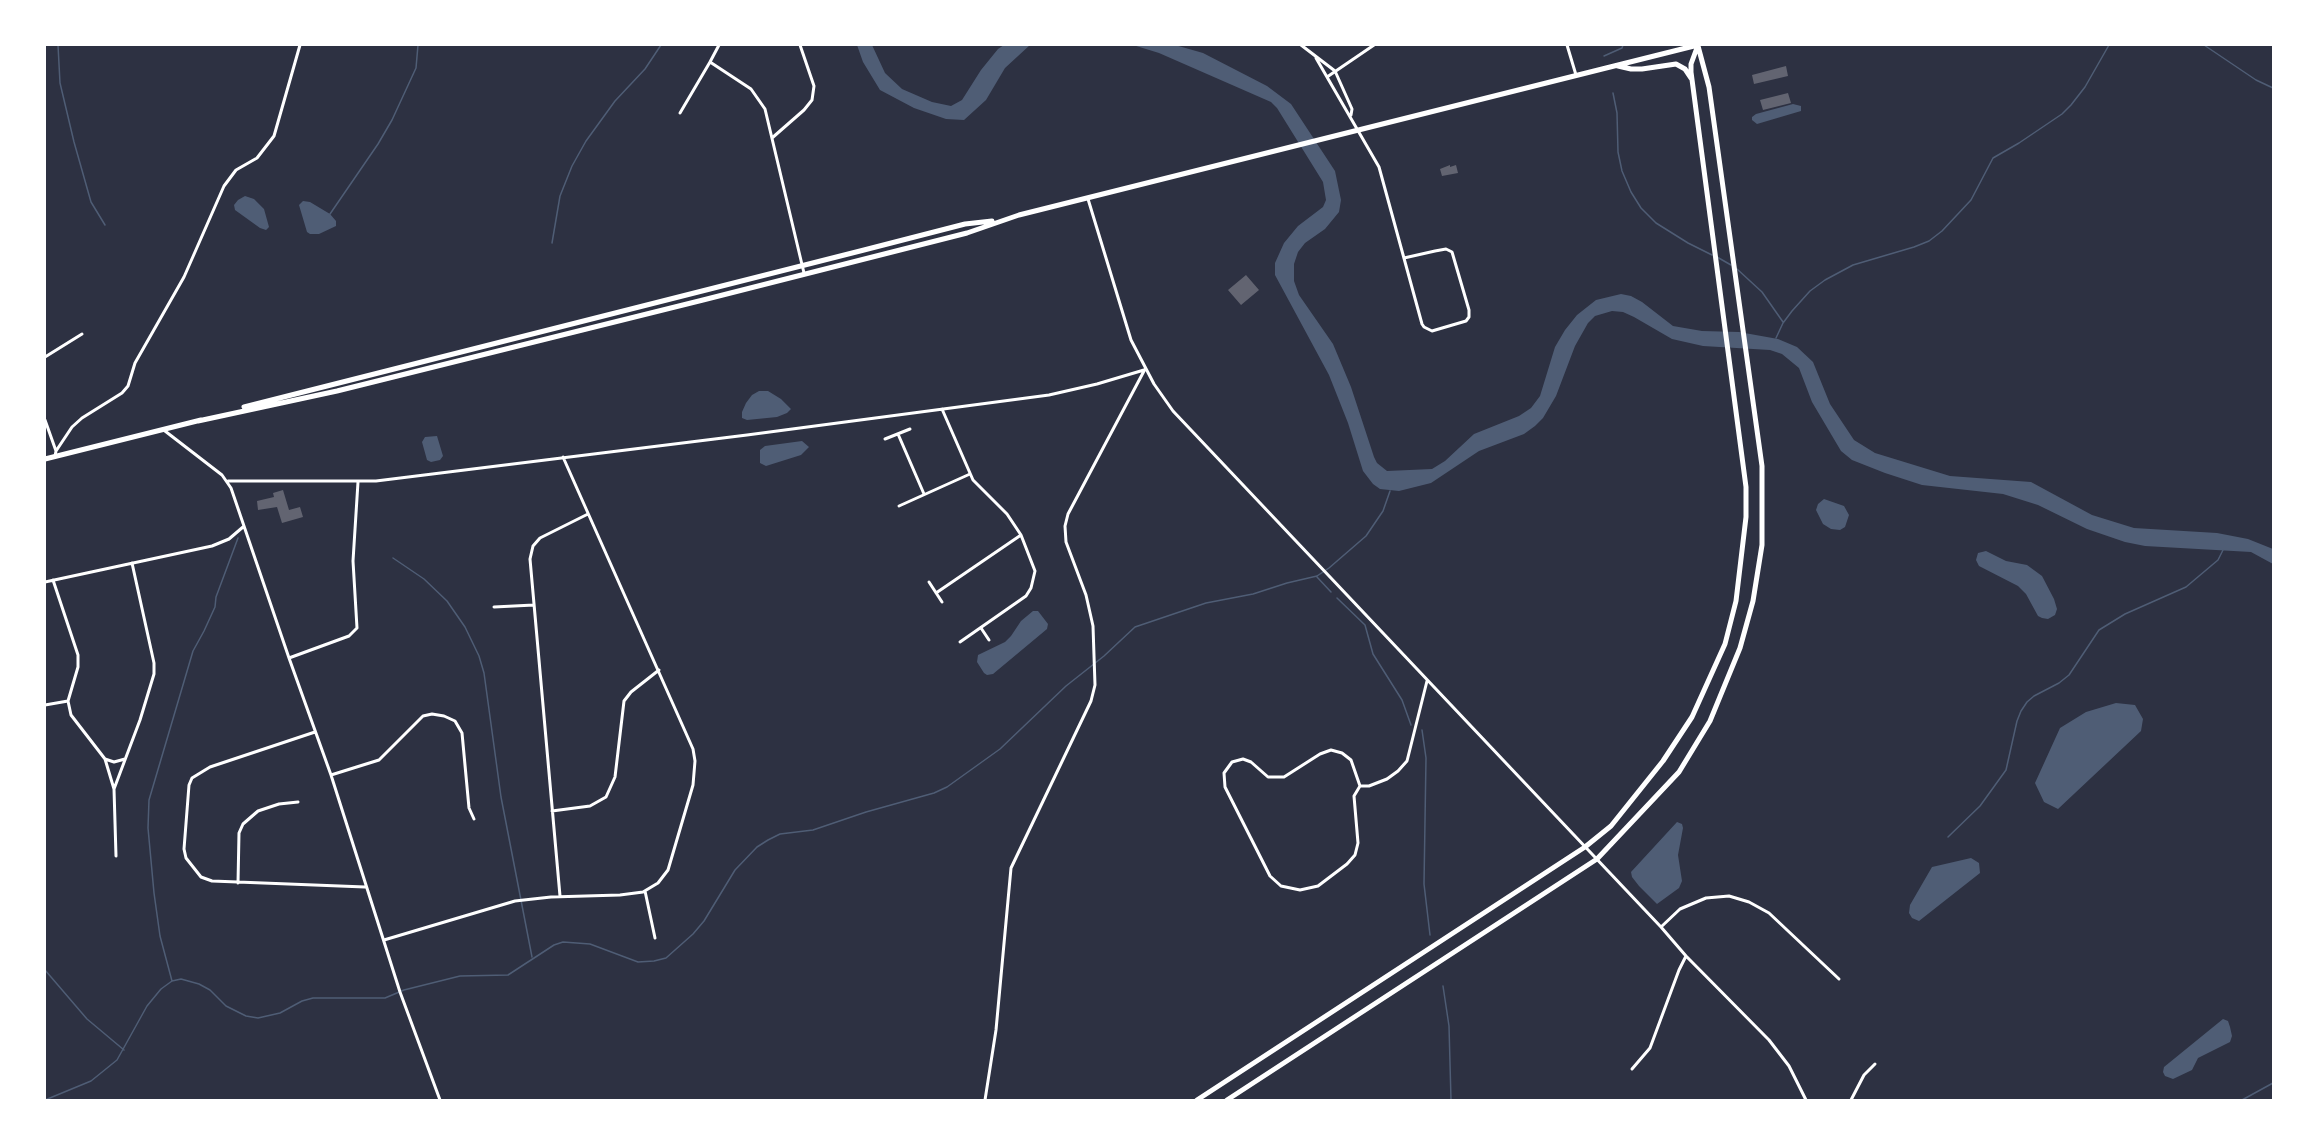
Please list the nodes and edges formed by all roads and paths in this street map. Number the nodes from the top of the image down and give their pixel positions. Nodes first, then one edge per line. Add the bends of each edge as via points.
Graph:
1 (300, 45) edge
2 (719, 45) edge
3 (800, 45) edge
4 (1301, 45) edge
5 (1374, 45) edge
6 (1567, 45) edge
7 (1698, 45) edge
8 (1316, 58) junction
9 (710, 62) junction
10 (1616, 65) junction
11 (1335, 71) junction
12 (1576, 76) junction
13 (1327, 77) junction
14 (1692, 81) junction
15 (680, 113) dead end
16 (1351, 115) junction
17 (1356, 130) junction
18 (772, 138) junction
19 (1088, 199) junction
20 (1002, 219) junction
21 (926, 234) junction
22 (928, 243) junction
23 (864, 250) junction
24 (866, 258) junction
25 (1404, 258) junction
26 (826, 259) junction
27 (802, 265) junction
28 (828, 267) junction
29 (804, 273) junction
30 (82, 334) dead end
31 (480, 347) junction
32 (482, 355) junction
33 (45, 357) edge
34 (394, 368) junction
35 (1145, 370) junction
36 (396, 376) junction
37 (335, 383) junction
38 (337, 391) junction
39 (942, 409) junction
40 (45, 420) edge
41 (198, 421) junction
42 (910, 429) dead end
43 (163, 430) junction
44 (898, 434) junction
45 (885, 439) dead end
46 (55, 454) junction
47 (563, 457) junction
48 (45, 459) edge
49 (970, 474) junction
50 (228, 481) junction
51 (358, 482) junction
52 (924, 494) junction
53 (899, 506) dead end
54 (588, 514) junction
55 (244, 526) junction
56 (1021, 535) junction
57 (132, 563) junction
58 (53, 580) junction
59 (45, 582) edge
60 (929, 582) dead end
61 (936, 593) junction
62 (942, 602) dead end
63 (534, 605) junction
64 (494, 607) dead end
65 (981, 628) junction
66 (989, 640) dead end
67 (960, 642) dead end
68 (289, 658) junction
69 (659, 670) junction
70 (1427, 680) junction
71 (68, 701) junction
72 (45, 705) edge
73 (315, 732) junction
74 (105, 759) junction
75 (126, 759) junction
76 (331, 775) junction
77 (1360, 786) junction
78 (114, 789) junction
79 (298, 802) dead end
80 (552, 811) junction
81 (474, 819) dead end
82 (1585, 847) junction
83 (116, 856) dead end
84 (1597, 860) junction
85 (238, 883) junction
86 (366, 887) junction
87 (645, 891) junction
88 (560, 896) junction
89 (1661, 927) junction
90 (655, 938) dead end
91 (384, 940) junction
92 (1686, 956) junction
93 (1839, 979) dead end
94 (1875, 1064) dead end
95 (1632, 1069) dead end
96 (440, 1100) edge
97 (985, 1100) edge
98 (1197, 1100) edge
99 (1227, 1100) edge
100 (1806, 1100) edge
101 (1851, 1100) edge

1 - 46 street via 274,136 257,158 236,170 224,186 184,277 134,367 128,386 82,418
2 - 9 street
3 - 18 street via 814,93 804,110
4 - 8 street
5 - 11 street
6 - 12 street
7 - 10 main road
7 - 14 main road via 1691,64
7 - 84 main road via 1709,87 1762,466 1762,545 1740,648 1710,721 1679,772
8 - 11 street
8 - 13 street
9 - 15 street
9 - 18 street via 757,95
10 - 12 main road
10 - 14 main road via 1630,69 1676,64 1685,69
11 - 13 street
11 - 16 street
12 - 17 main road
13 - 16 street
14 - 82 main road via 1746,487 1736,601 1725,644 1692,717 1664,761 1611,826
16 - 17 street
17 - 19 main road
17 - 25 street via 1379,167
18 - 27 street
19 - 20 main road
19 - 35 street via 1125,325
20 - 21 main road
20 - 22 main road
21 - 22 main road
21 - 23 main road
22 - 24 main road
23 - 24 main road
23 - 26 main road
24 - 28 main road
25 - 25 street via 1426,329 1432,332 1466,321 1469,310 1452,252 1435,250
26 - 27 main road
26 - 28 main road
27 - 29 street
27 - 31 main road
28 - 29 main road
29 - 32 main road
30 - 33 street
31 - 32 main road
31 - 34 main road
32 - 36 main road
34 - 36 main road
34 - 37 main road
35 - 39 street via 1065,392
35 - 70 street via 1173,411
35 - 97 street via 1070,508 1065,526 1068,551 1091,616 1095,685 1091,701 1011,868 996,1030
36 - 38 main road
37 - 38 main road
37 - 41 main road
38 - 41 main road
39 - 47 street
39 - 49 street
40 - 46 street
41 - 43 main road
42 - 44 street
43 - 46 main road
43 - 50 street
44 - 45 street
44 - 52 street
46 - 48 main road
47 - 51 street
47 - 54 street
49 - 52 street
49 - 56 street
50 - 51 street
50 - 55 street
51 - 68 street via 353,561 357,628 349,636
52 - 53 street
54 - 63 street via 540,538 533,546 530,559
54 - 69 street
55 - 57 street via 220,544
55 - 68 street
56 - 61 street
56 - 65 street via 1035,572 1031,588 1026,596
57 - 58 street
57 - 75 street via 154,674
58 - 59 street
58 - 71 street via 78,655
60 - 61 street
61 - 62 street
63 - 64 street
63 - 80 street
65 - 66 street
65 - 67 street
68 - 73 street
69 - 80 street via 624,701 615,777 606,797 590,806
69 - 87 street via 690,737 695,760 668,870
70 - 77 street via 1407,761 1387,779
70 - 82 street
71 - 72 street
71 - 74 street via 73,719
73 - 76 street
73 - 85 street via 210,767 190,781 184,849 188,864 201,877
74 - 75 street
74 - 78 street
75 - 78 street
76 - 81 street via 380,760 423,716 444,716 455,722 462,733 469,808
76 - 86 street
77 - 77 street via 1354,796 1358,843 1355,855 1323,883 1300,890 1273,881 1223,778 1228,765 1239,759 1251,762 1268,777 1284,777 1331,750 1351,760
78 - 83 street
79 - 85 street via 258,811 243,824 239,833
80 - 88 street
82 - 84 street
82 - 98 main road
84 - 89 street
84 - 99 main road
85 - 86 street
86 - 91 street
87 - 88 street
87 - 90 street
88 - 91 street via 498,905
89 - 92 street
89 - 93 street via 1680,909 1706,898 1729,896 1769,914
91 - 96 street
92 - 95 street via 1650,1048
92 - 100 street via 1769,1040 1789,1066
94 - 101 street via 1864,1075

